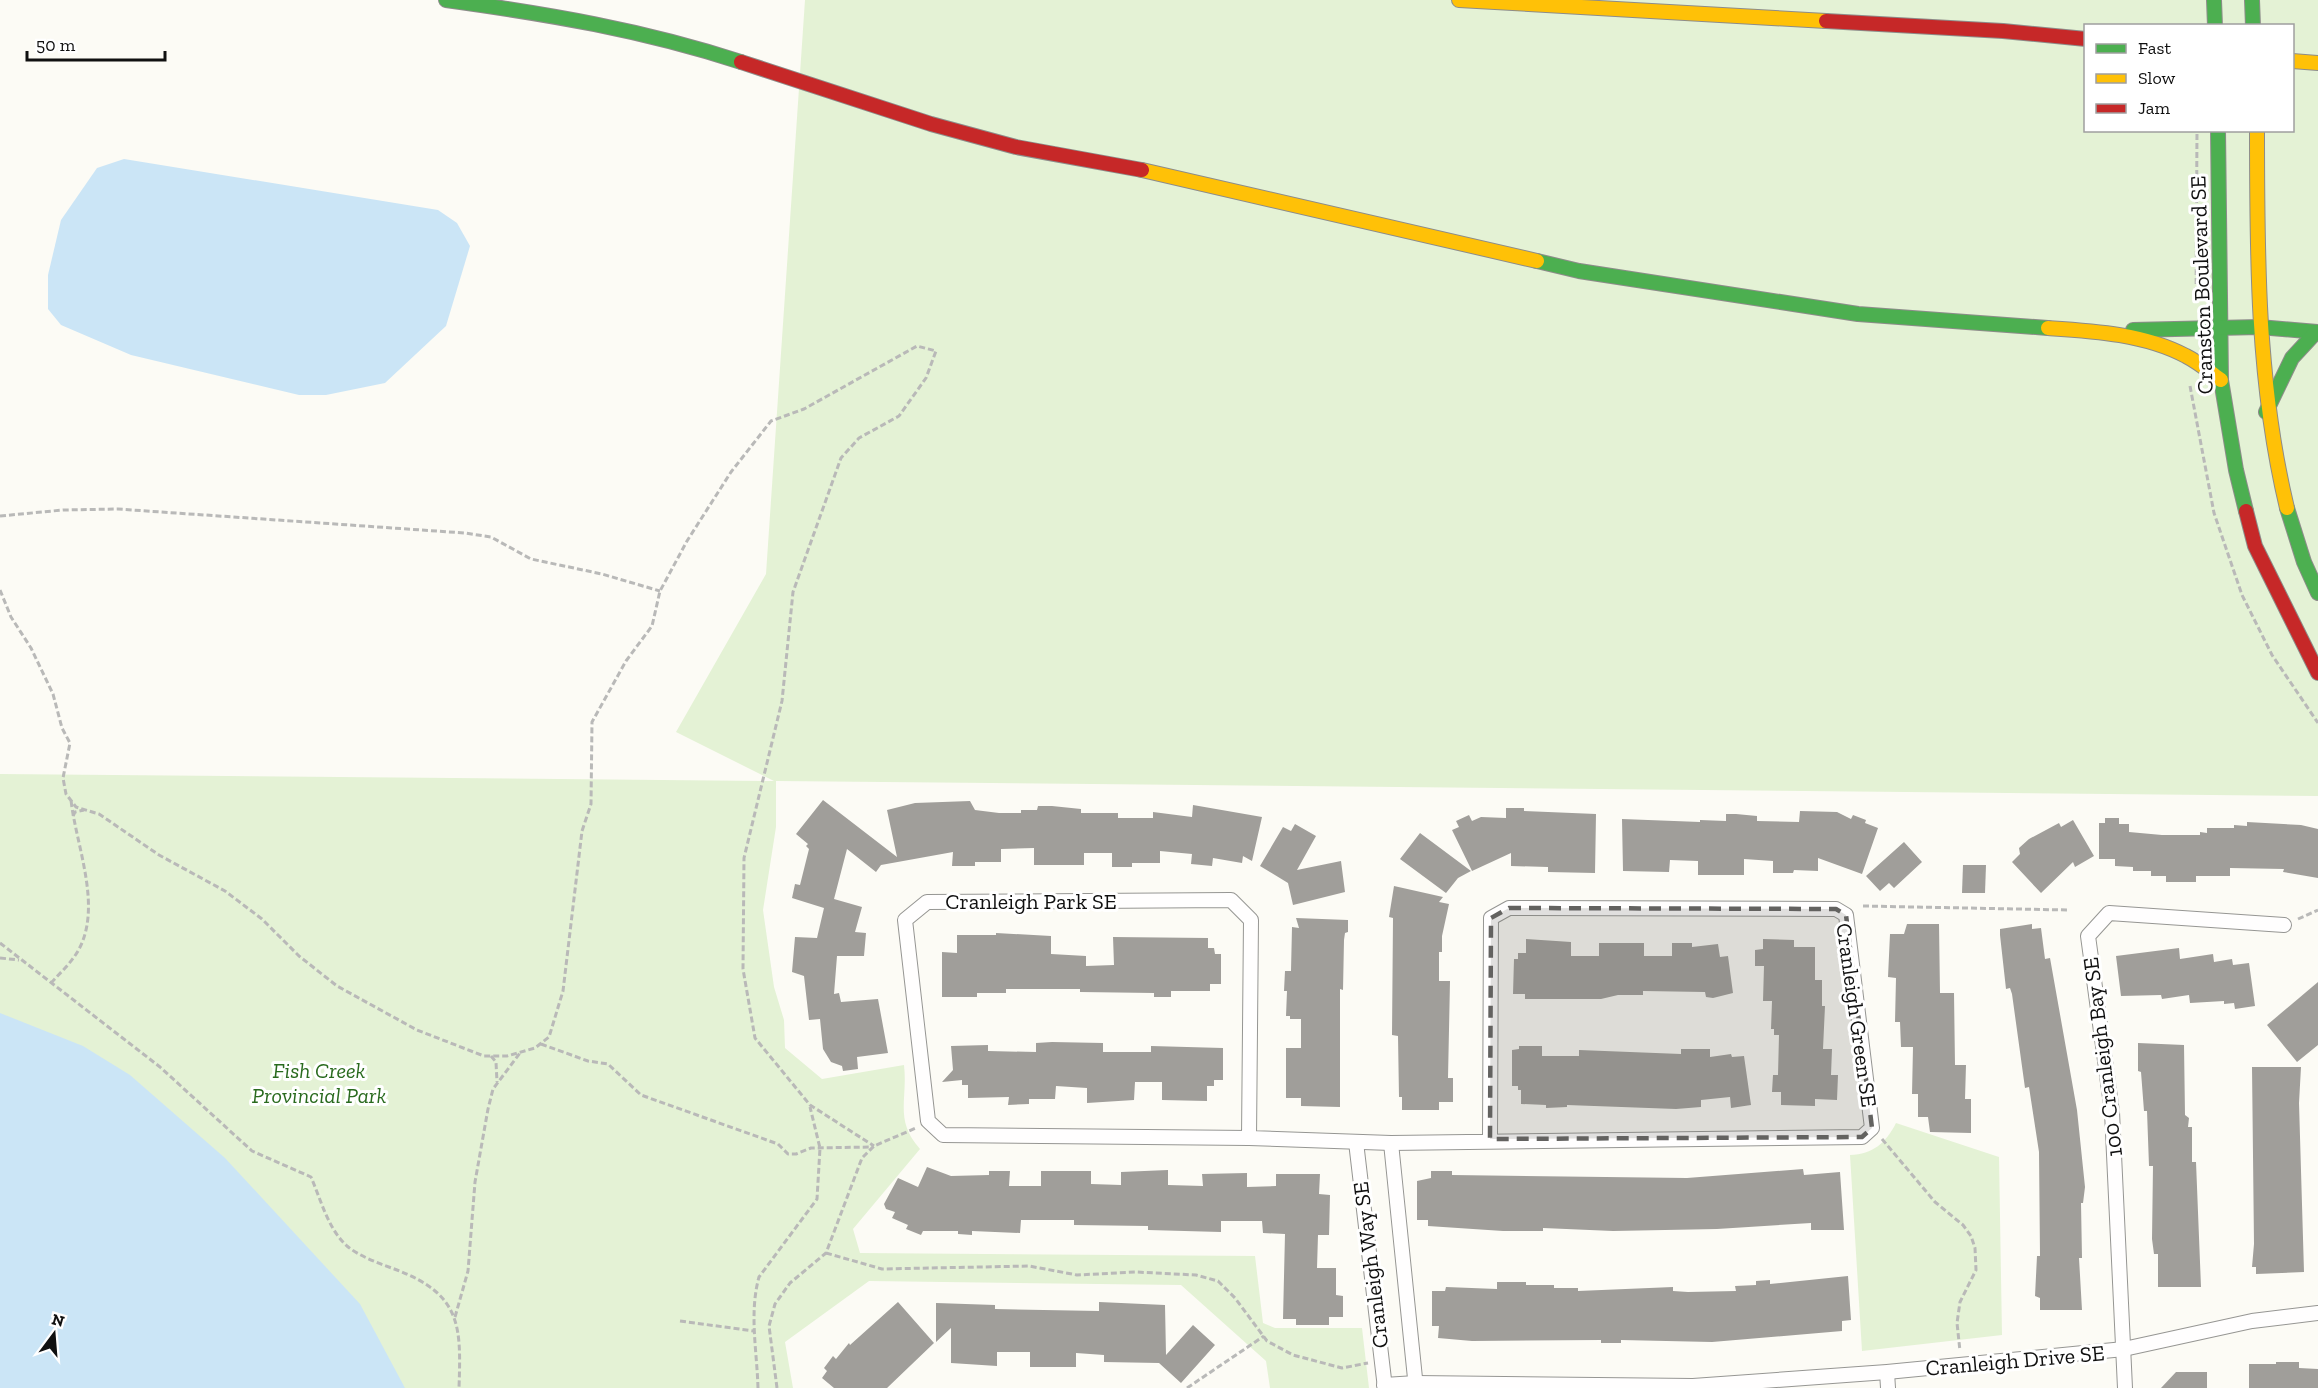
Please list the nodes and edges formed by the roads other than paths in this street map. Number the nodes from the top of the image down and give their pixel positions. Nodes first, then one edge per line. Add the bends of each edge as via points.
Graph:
1 (446, 0) edge
2 (1458, 0) edge
3 (2214, 0) edge
4 (2252, 0) edge
5 (2215, 24) edge
6 (2253, 24) edge
7 (2084, 39) edge
8 (2294, 61) edge
9 (2318, 63) edge
10 (2218, 132) edge
11 (2257, 132) edge
12 (2220, 327) junction
13 (2259, 327) junction
14 (2090, 331) junction
15 (2317, 332) edge
16 (2221, 380) junction
17 (2266, 412) junction
18 (2318, 593) edge
19 (2318, 673) edge
20 (2284, 925) road end
21 (1249, 1137) junction
22 (1490, 1139) junction
23 (1356, 1142) junction
24 (1391, 1143) junction
25 (2318, 1313) edge
26 (2124, 1349) junction
27 (1887, 1372) junction
28 (1416, 1385) edge
29 (1384, 1387) edge
30 (1887, 1388) edge
31 (2125, 1388) edge

1 - 14 main road via 621,28 1016,147 1149,171 1579,271 1858,314
2 - 7 main road
3 - 5 main road
4 - 6 main road
8 - 9 main road
10 - 12 main road, Cranston Boulevard SE
11 - 13 main road
12 - 13 main road
12 - 14 main road
12 - 16 main road, Cranston Boulevard SE
13 - 15 main road
13 - 17 main road
14 - 16 main road via 2153,342 2187,356
15 - 17 main road via 2292,358
16 - 19 main road, Cranston Boulevard SE via 2236,470 2255,546
17 - 18 main road via 2275,465 2295,537
20 - 26 street, 100 Cranleigh Bay SE via 2109,913 2088,936 2112,1112
21 - 21 street, Cranleigh Park SE via 943,1135 928,1121 905,920 927,902 1231,900 1251,920
21 - 23 street
22 - 22 street, Cranleigh Green SE via 1862,1137 1872,1128 1846,915 1836,909 1509,908 1491,918
22 - 24 street, Cranleigh Green SE
23 - 24 street
23 - 29 street, Cranleigh Way SE
24 - 28 street, Cranleigh Way SE
25 - 26 street, Cranleigh Drive SE via 2252,1321
26 - 27 street, Cranleigh Drive SE
26 - 31 street
27 - 28 street, Cranleigh Drive SE via 1693,1386
27 - 30 street
28 - 29 street, Cranleigh Drive SE

